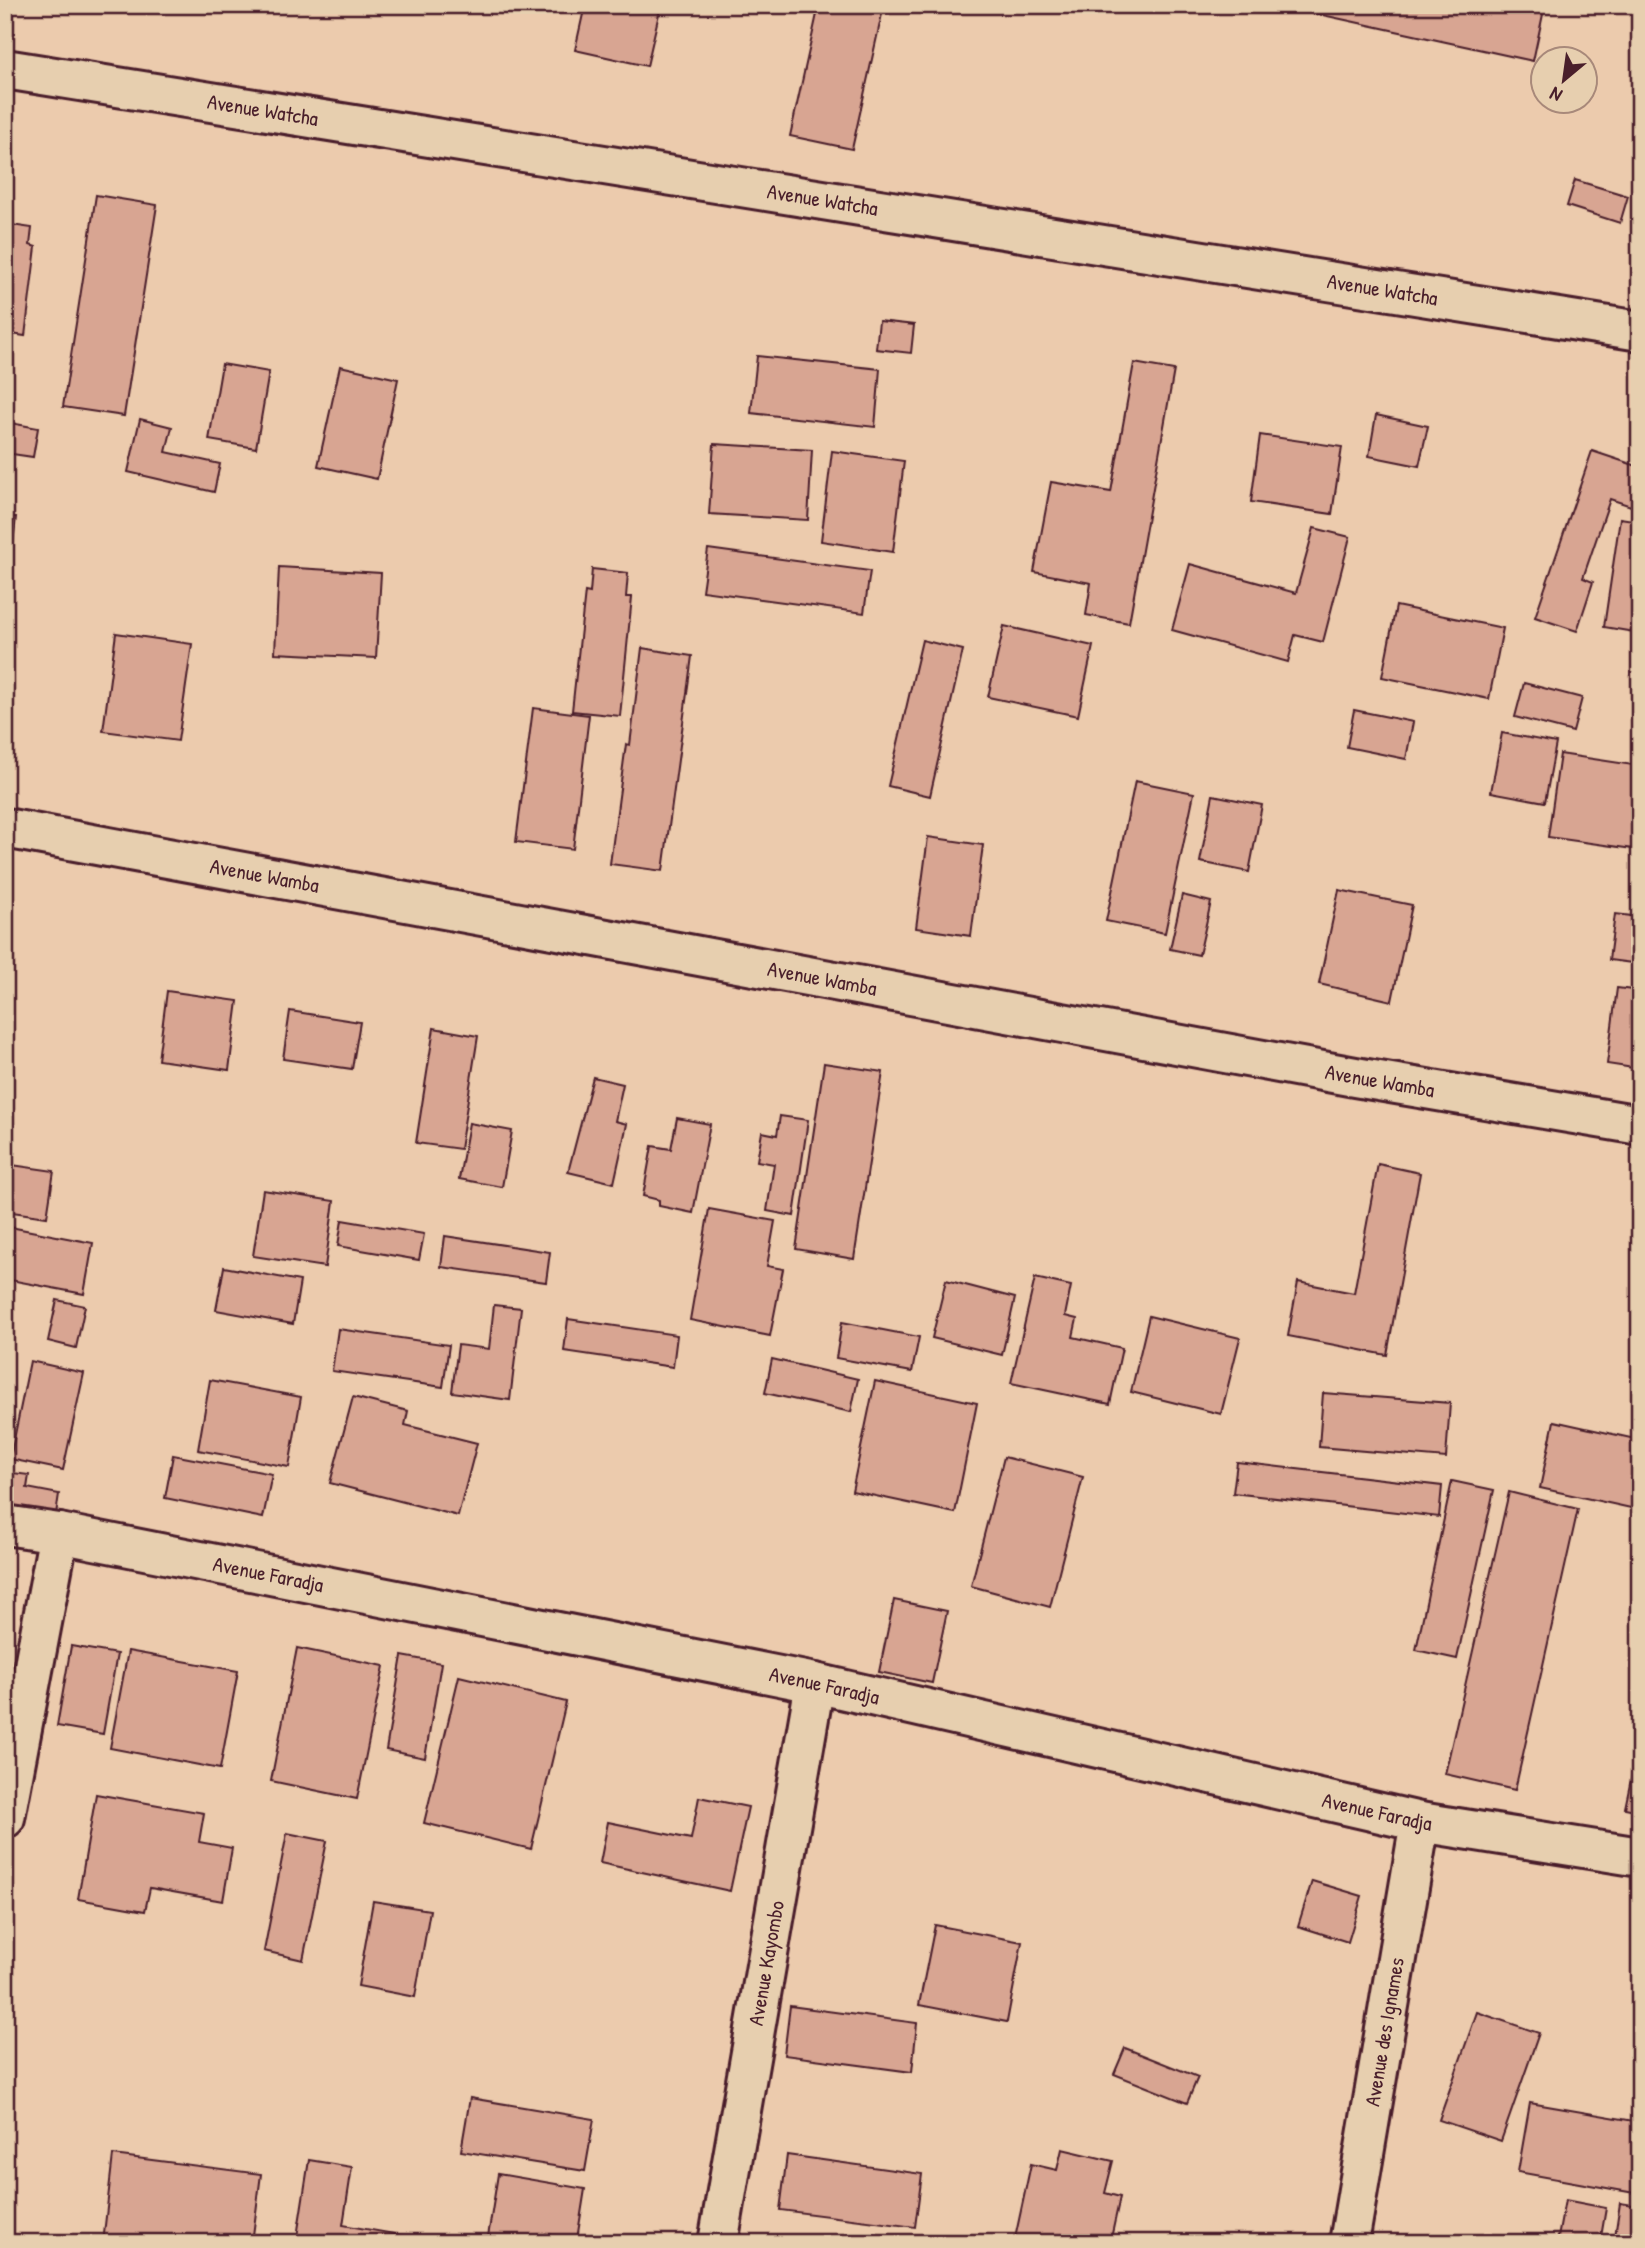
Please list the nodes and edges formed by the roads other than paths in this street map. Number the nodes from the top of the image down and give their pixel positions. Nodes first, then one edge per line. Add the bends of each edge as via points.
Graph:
1 (5, 69) edge
2 (1640, 331) edge
3 (5, 828) edge
4 (1640, 1125) edge
5 (5, 1525) edge
6 (59, 1533) junction
7 (815, 1683) junction
8 (5, 1818) edge
9 (1420, 1822) junction
10 (1640, 1857) edge
11 (718, 2243) edge
12 (1349, 2243) edge

1 - 2 street, Avenue Watcha
3 - 4 street, Avenue Wamba via 1355,1077
5 - 6 street, Avenue Faradja
6 - 7 street, Avenue Faradja
6 - 8 street
7 - 9 street, Avenue Faradja
7 - 11 street, Avenue Kayombo
9 - 10 street, Avenue Faradja
9 - 12 street, Avenue des Ignames

